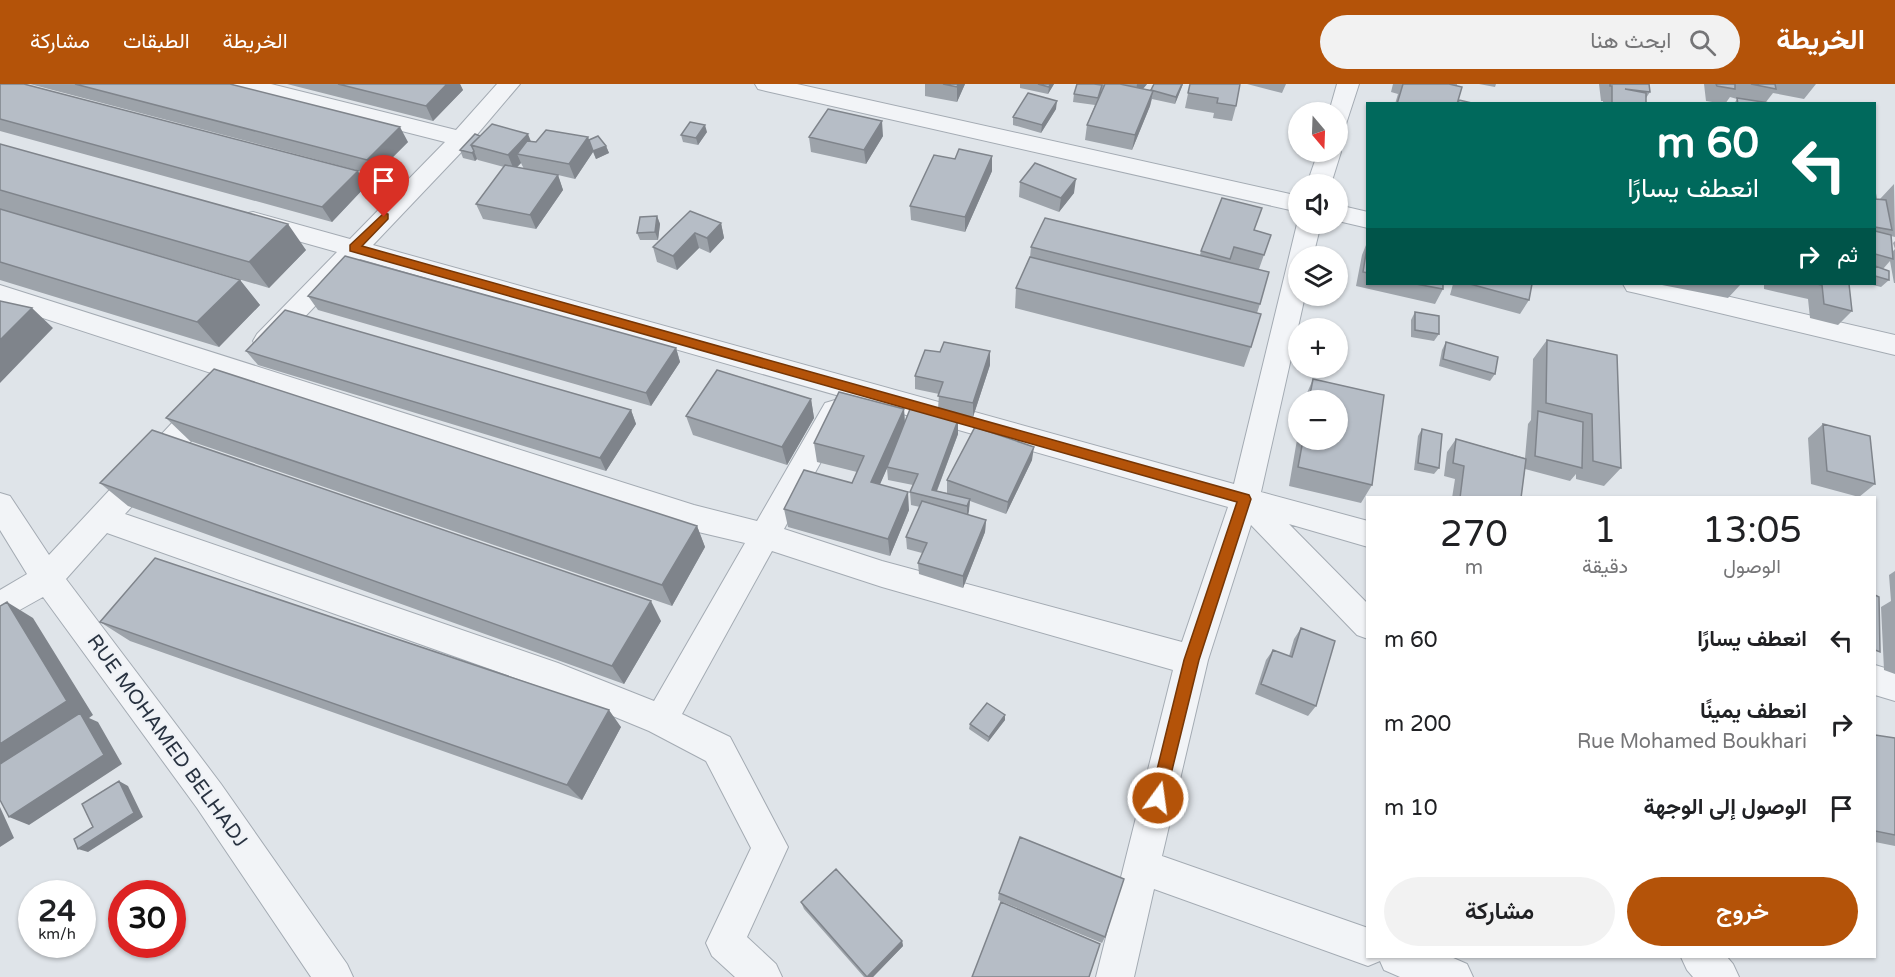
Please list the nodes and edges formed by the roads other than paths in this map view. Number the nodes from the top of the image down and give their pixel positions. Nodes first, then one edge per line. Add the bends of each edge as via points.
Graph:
1 (244, 84) edge
2 (509, 84) edge
3 (766, 84) edge
4 (1348, 84) edge
5 (845, 92) edge
6 (1343, 102) edge
7 (461, 139) junction
8 (1288, 201) edge
9 (228, 214) edge
10 (1348, 215) edge
11 (1366, 220) edge
12 (354, 248) junction
13 (1640, 285) edge
14 (0, 294) edge
15 (1290, 306) edge
16 (1895, 345) edge
17 (236, 372) junction
18 (849, 388) junction
19 (1245, 499) junction
20 (0, 505) edge
21 (103, 519) junction
22 (1366, 533) edge
23 (764, 535) junction
24 (47, 578) junction
25 (0, 607) edge
26 (1366, 623) edge
27 (1192, 660) junction
28 (1876, 680) edge
29 (1895, 686) edge
30 (661, 720) junction
31 (1142, 867) junction
32 (1366, 946) edge
33 (1400, 958) edge
34 (1701, 958) edge
35 (333, 977) edge
36 (763, 977) edge
37 (1115, 977) edge
38 (1454, 977) edge
39 (1720, 977) edge

1 - 7 street
2 - 7 street
3 - 5 street
4 - 6 street
5 - 8 street
7 - 12 street
9 - 12 street
10 - 11 street
12 - 17 street
12 - 18 street
13 - 16 street
14 - 17 street
15 - 19 street
17 - 21 street
17 - 23 street via 694,518
18 - 19 street
18 - 23 street
19 - 22 street
19 - 26 street
19 - 27 street
20 - 24 street, RUE MOHAMED BELHADJ
21 - 24 street
21 - 30 street via 558,678
23 - 27 street via 882,573
23 - 30 street
24 - 25 street
24 - 35 street, RUE MOHAMED BELHADJ via 209,796
27 - 31 street
28 - 29 street
30 - 36 street via 718,749 770,847 725,942
31 - 32 street
31 - 37 street
33 - 38 street
34 - 39 street

